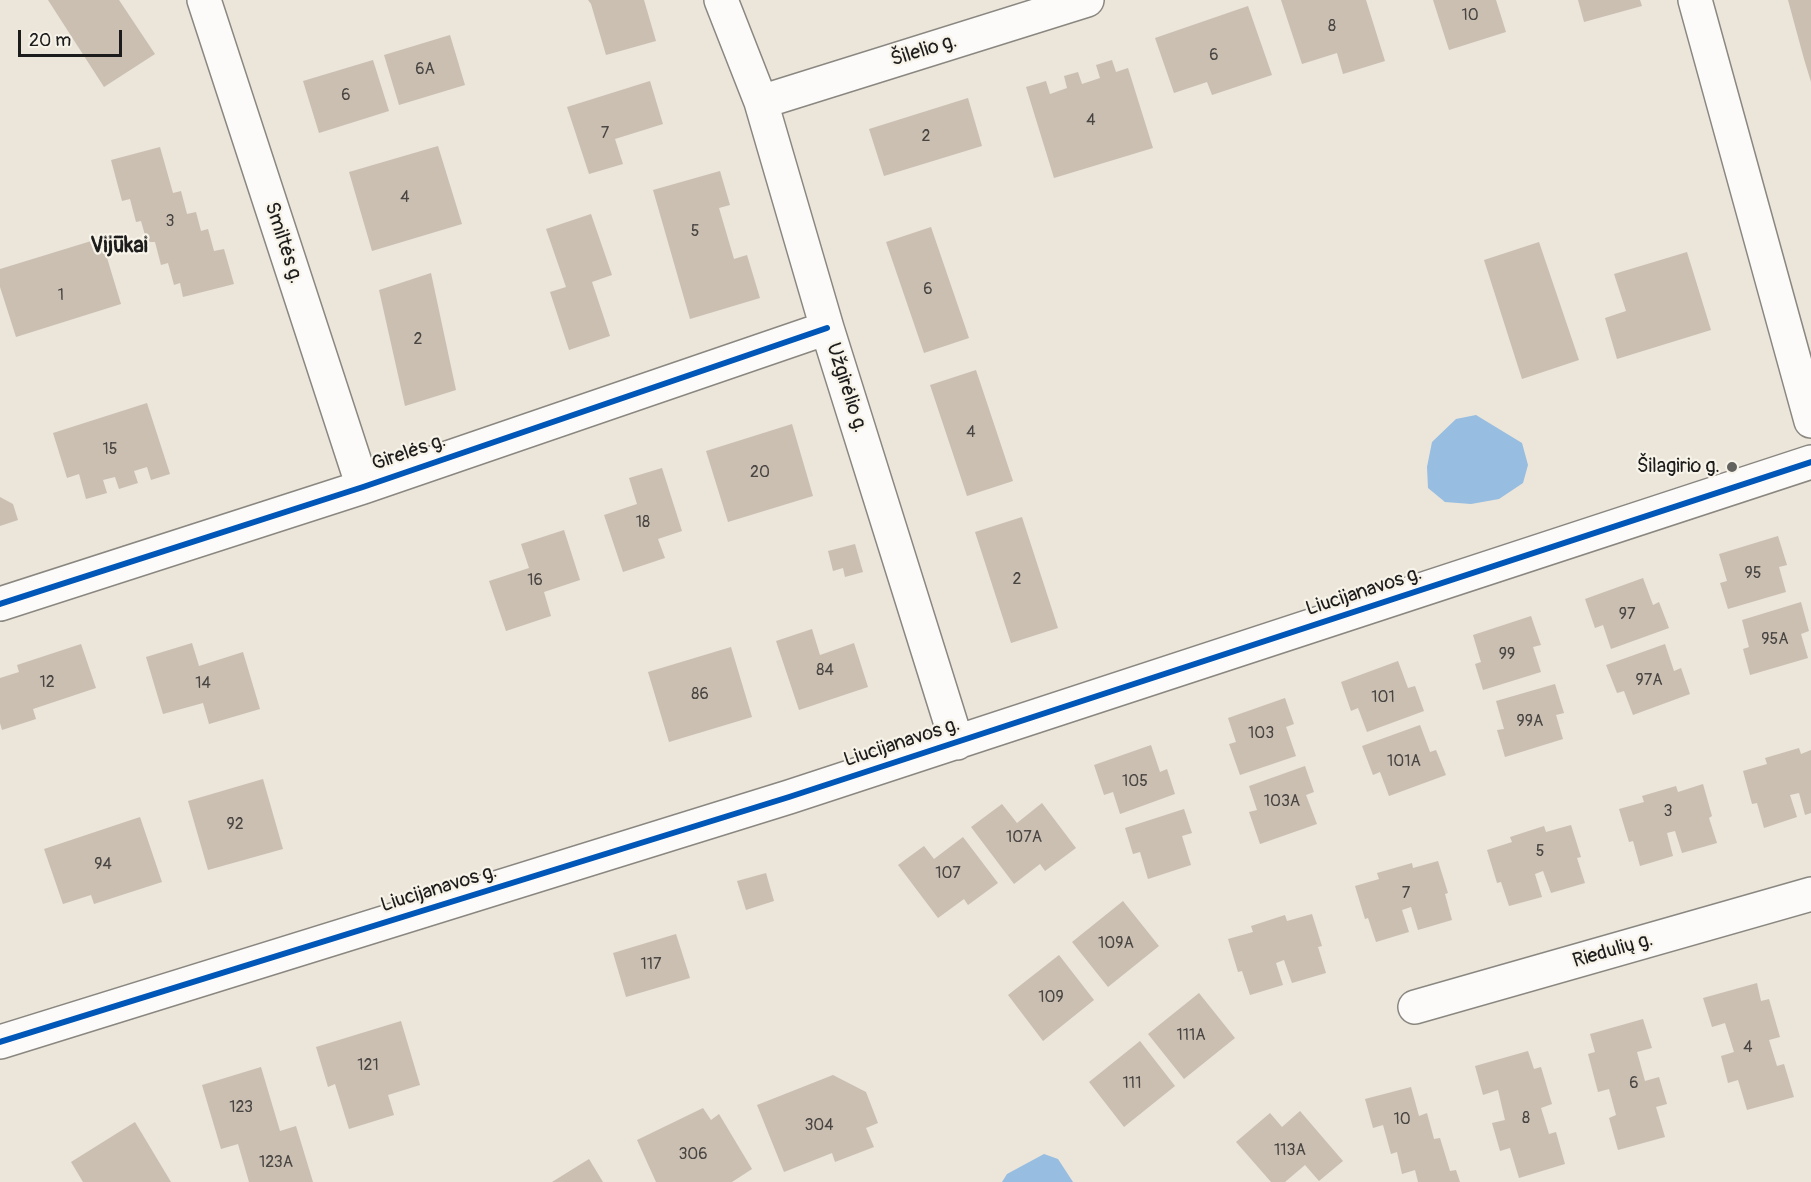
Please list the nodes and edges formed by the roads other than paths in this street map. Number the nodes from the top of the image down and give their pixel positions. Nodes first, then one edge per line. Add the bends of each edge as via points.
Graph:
1 (204, 0) edge
2 (721, 0) edge
3 (1087, 0) edge
4 (1695, 0) edge
5 (761, 102) junction
6 (826, 328) junction
7 (1811, 421) edge
8 (1811, 462) edge
9 (363, 487) junction
10 (0, 604) edge
11 (957, 742) junction
12 (1811, 894) edge
13 (1415, 1007) dead end
14 (0, 1042) edge

1 - 9 street, Smiltės g.
2 - 5 street, Užgirėlio g.
3 - 5 street, Šilelio g.
4 - 7 street
5 - 6 street, Užgirėlio g.
6 - 9 street, Girelės g.
6 - 11 street, Užgirėlio g.
8 - 11 street, Liucijanavos g.
9 - 10 street, Girelės g.
11 - 14 street, Liucijanavos g.
12 - 13 street, Riedulių g.

